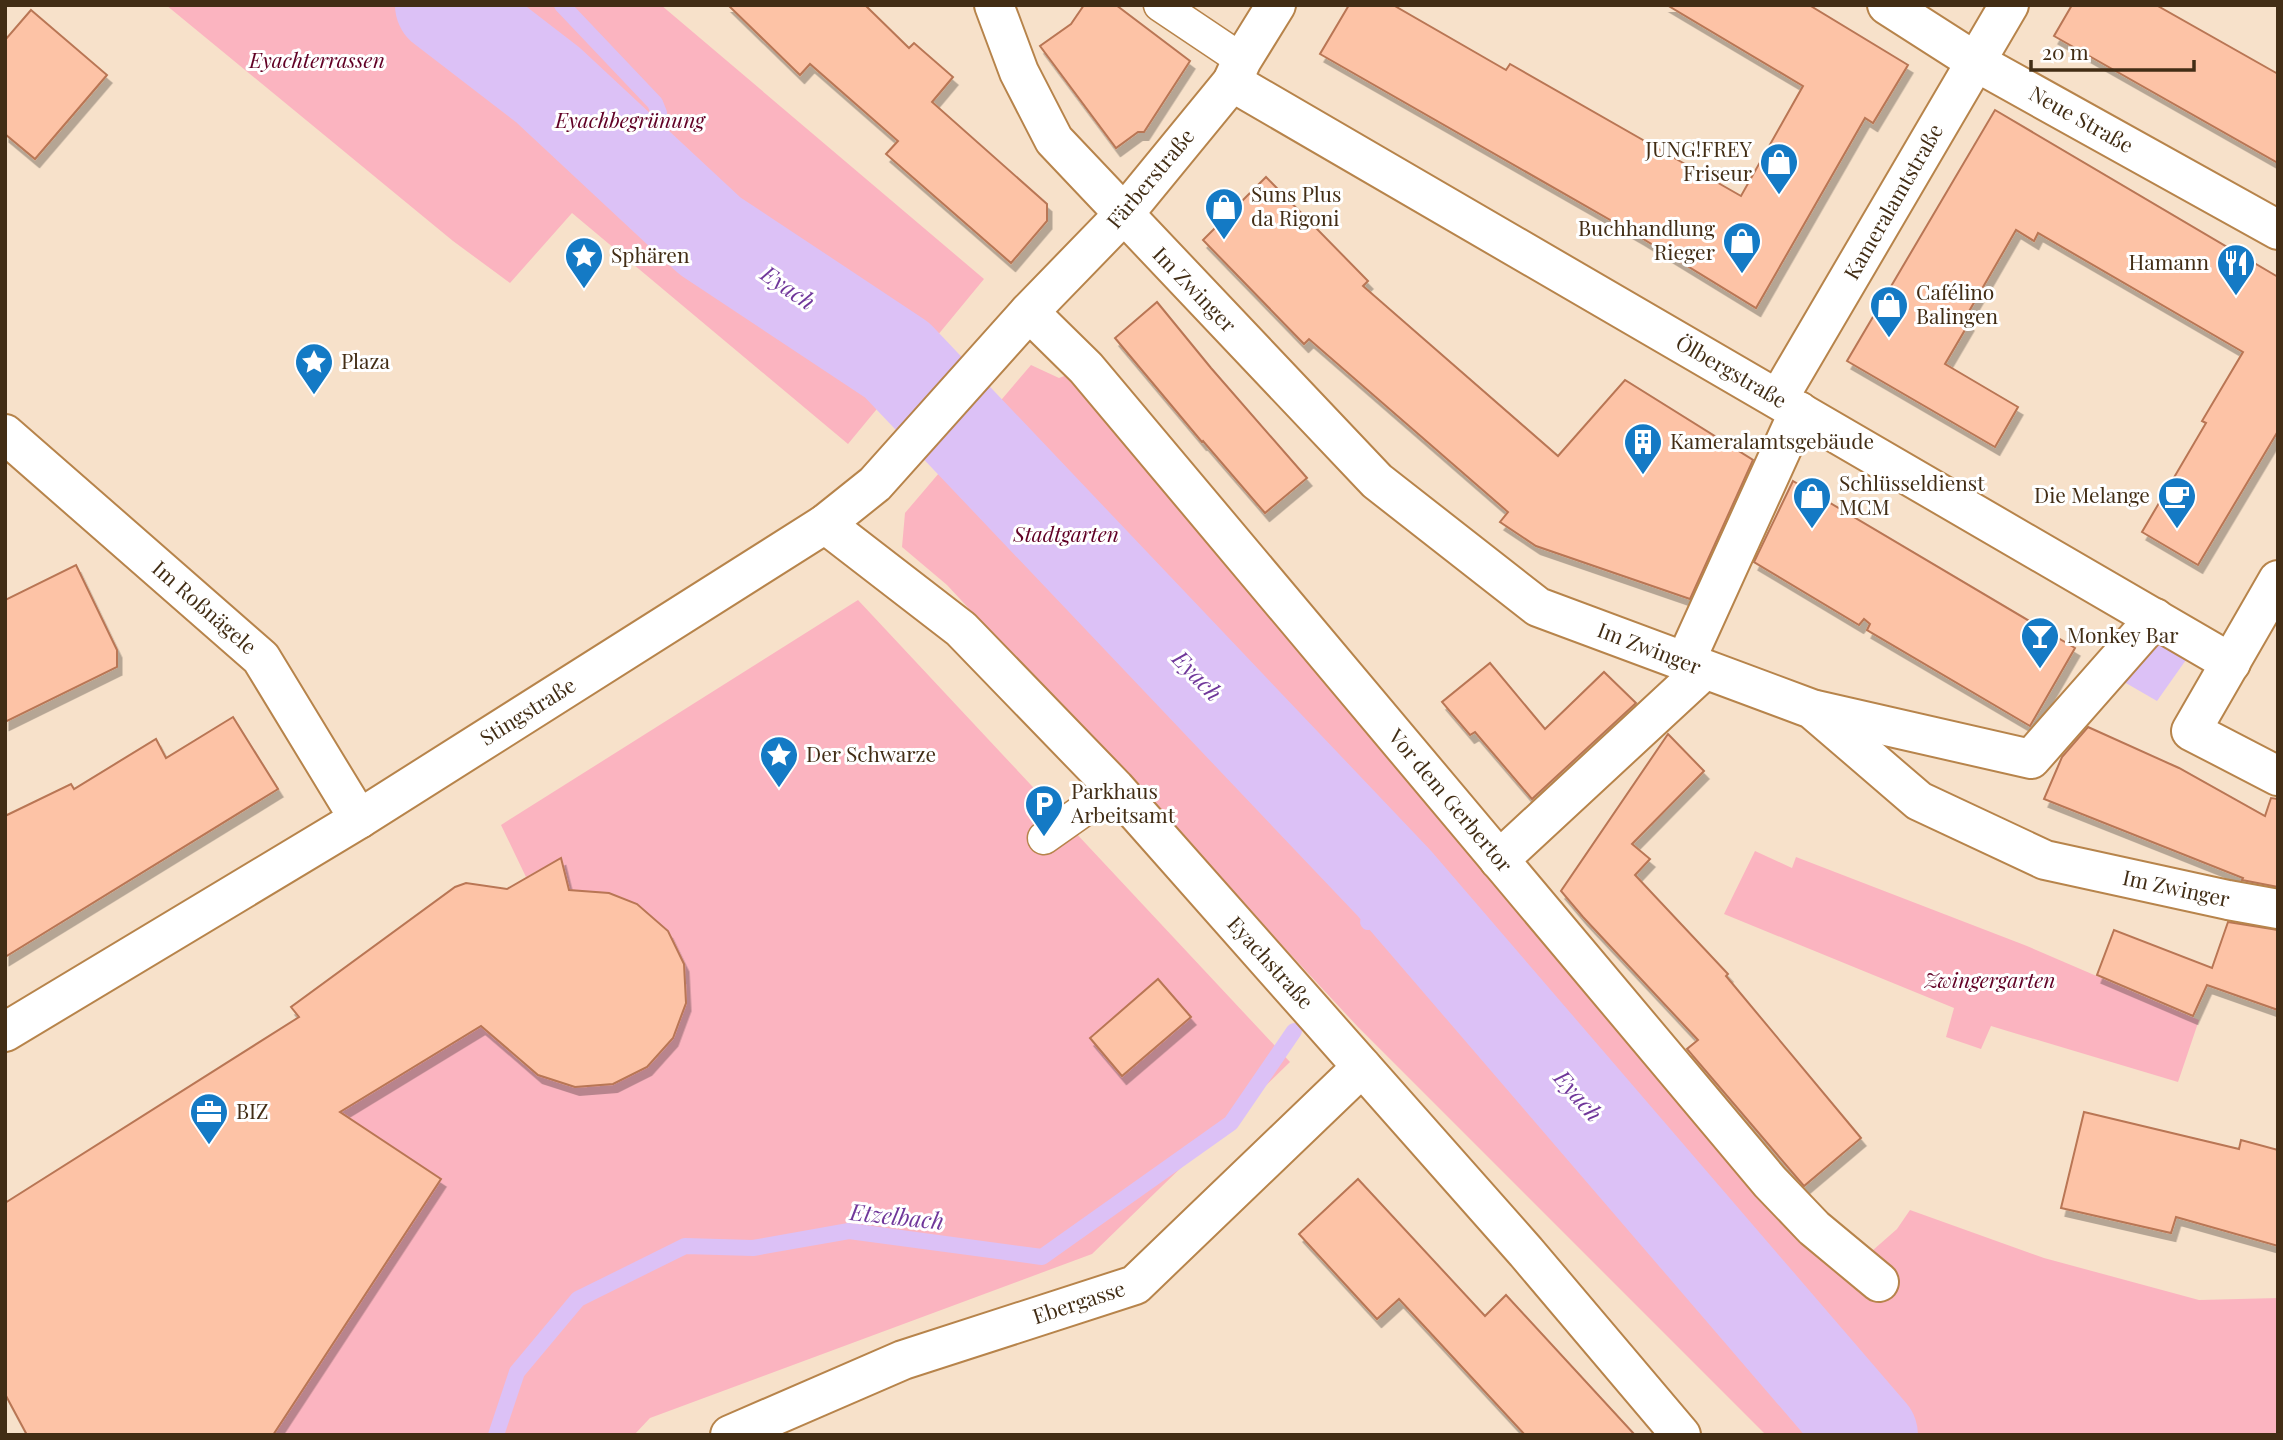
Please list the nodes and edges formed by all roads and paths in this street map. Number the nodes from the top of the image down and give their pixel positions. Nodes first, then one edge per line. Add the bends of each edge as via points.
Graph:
1 (994, 5) edge
2 (1160, 5) edge
3 (1276, 5) edge
4 (1887, 5) edge
5 (2009, 5) edge
6 (1976, 62) junction
7 (1237, 71) junction
8 (1123, 215) junction
9 (2278, 230) edge
10 (1018, 325) junction
11 (1789, 405) junction
12 (5, 434) edge
13 (825, 524) junction
14 (2278, 580) edge
15 (2155, 618) junction
16 (2231, 663) junction
17 (1695, 666) junction
18 (1812, 709) junction
19 (2278, 776) edge
20 (1115, 788) junction
21 (359, 819) junction
22 (1044, 838) dead end
23 (1499, 859) junction
24 (2278, 909) edge
25 (5, 1032) edge
26 (1362, 1067) junction
27 (1879, 1282) dead end
28 (730, 1435) edge
29 (1681, 1435) edge

1 - 8 street, Im Zwinger via 1019,72 1054,140
2 - 7 lane
3 - 7 street, Färberstraße
4 - 6 street, Neue Straße
5 - 6 street, Kameralamtstraße
6 - 9 street, Neue Straße
6 - 11 street, Kameralamtstraße
7 - 8 street, Färberstraße
7 - 11 street, Ölbergstraße
8 - 10 street, Färberstraße
8 - 17 street, Im Zwinger via 1377,481 1538,607
10 - 13 street, Stingstraße via 875,484
10 - 23 street, Vor dem Gerbertor via 1086,368
11 - 15 street, Ölbergstraße
11 - 17 street, Kameralamtstraße
12 - 21 street, Im Roßnägele via 261,658
13 - 20 street, Eyachstraße via 961,629
13 - 21 street, Stingstraße
14 - 16 street
15 - 16 street, Ölbergstraße
15 - 18 street via 2031,759
16 - 19 street via 2191,731
17 - 18 street, Im Zwinger
17 - 23 street
18 - 24 street, Im Zwinger via 1919,801 2045,860
20 - 22 lane
20 - 26 street, Eyachstraße
21 - 25 street, Stingstraße
23 - 27 street, Vor dem Gerbertor via 1770,1182 1814,1228
26 - 28 street, Ebergasse via 1135,1286 903,1360
26 - 29 street, Eyachstraße

